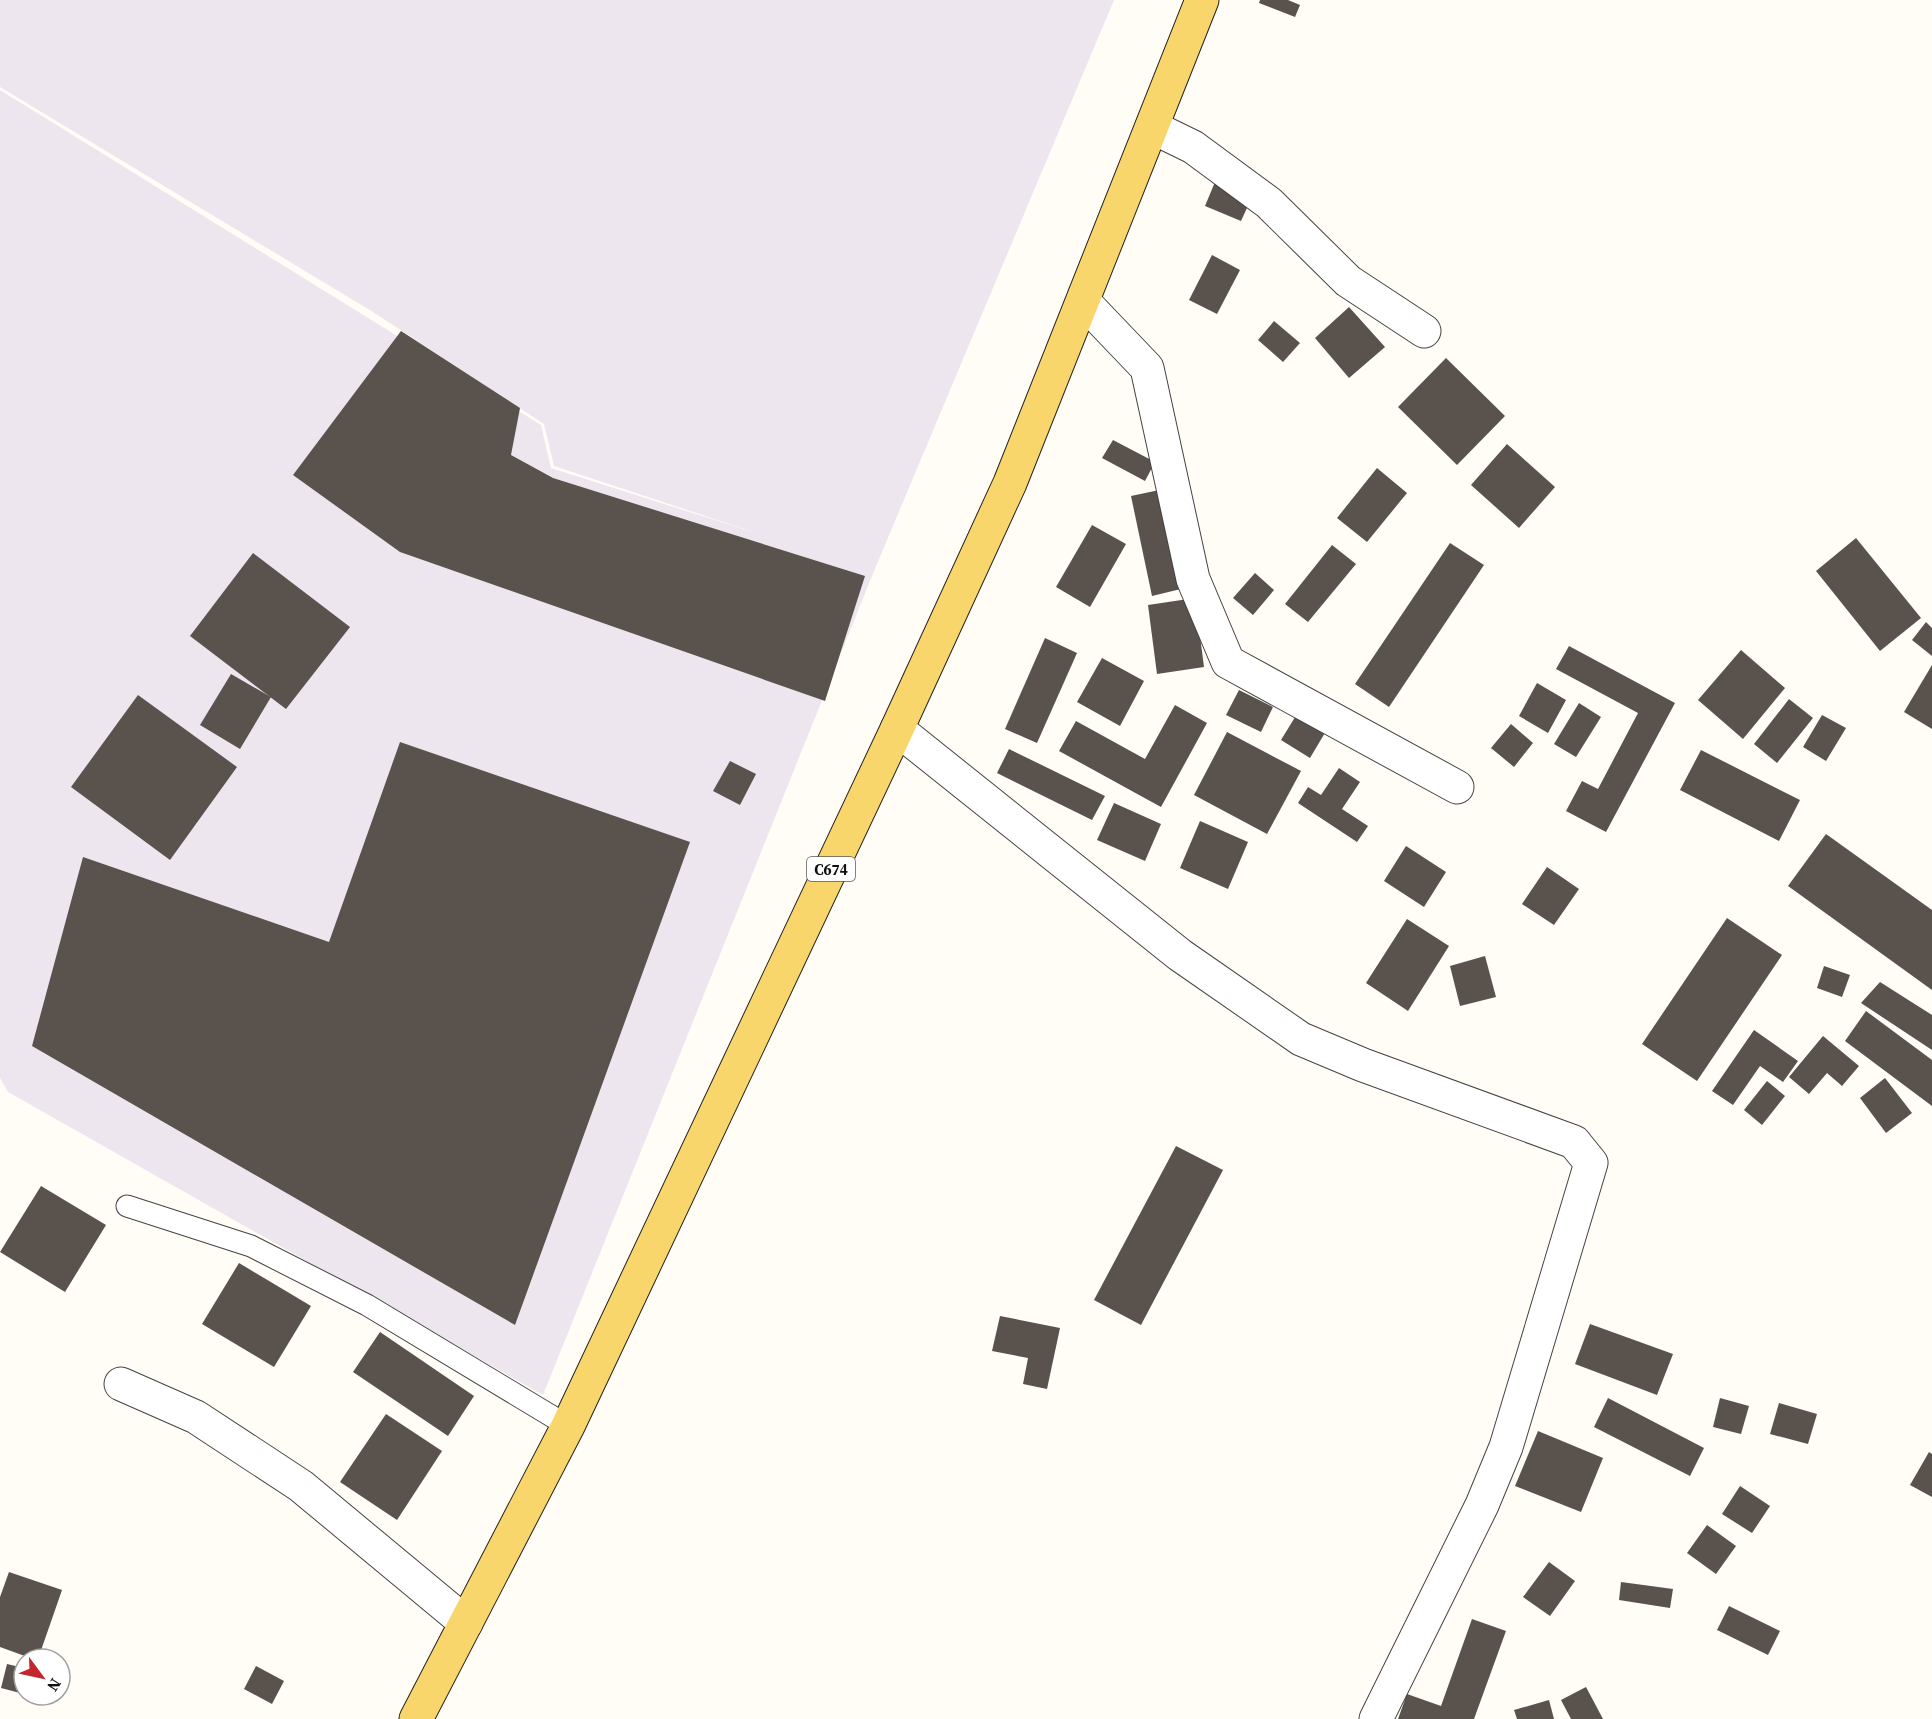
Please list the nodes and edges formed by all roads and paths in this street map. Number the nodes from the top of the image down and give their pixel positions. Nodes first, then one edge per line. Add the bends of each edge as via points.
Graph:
1 (1202, 0) edge
2 (1152, 127) junction
3 (1083, 301) junction
4 (1424, 330) dead end
5 (897, 729) junction
6 (1457, 787) dead end
7 (127, 1206) dead end
8 (121, 1384) dead end
9 (568, 1426) junction
10 (466, 1623) junction
11 (416, 1719) edge
12 (1376, 1719) edge

1 - 2 main road, C674
2 - 3 main road, C674
2 - 4 street via 1193,147 1269,203 1348,281
3 - 5 main road, C674 via 1010,483
3 - 6 street via 1147,368 1193,579 1228,662
5 - 9 main road, C674
5 - 12 street via 1180,955 1301,1039 1574,1142 1591,1163 1506,1447 1482,1505
7 - 9 lane via 251,1246 367,1305
8 - 10 street via 196,1417 301,1486
9 - 10 main road, C674
10 - 11 main road, C674

